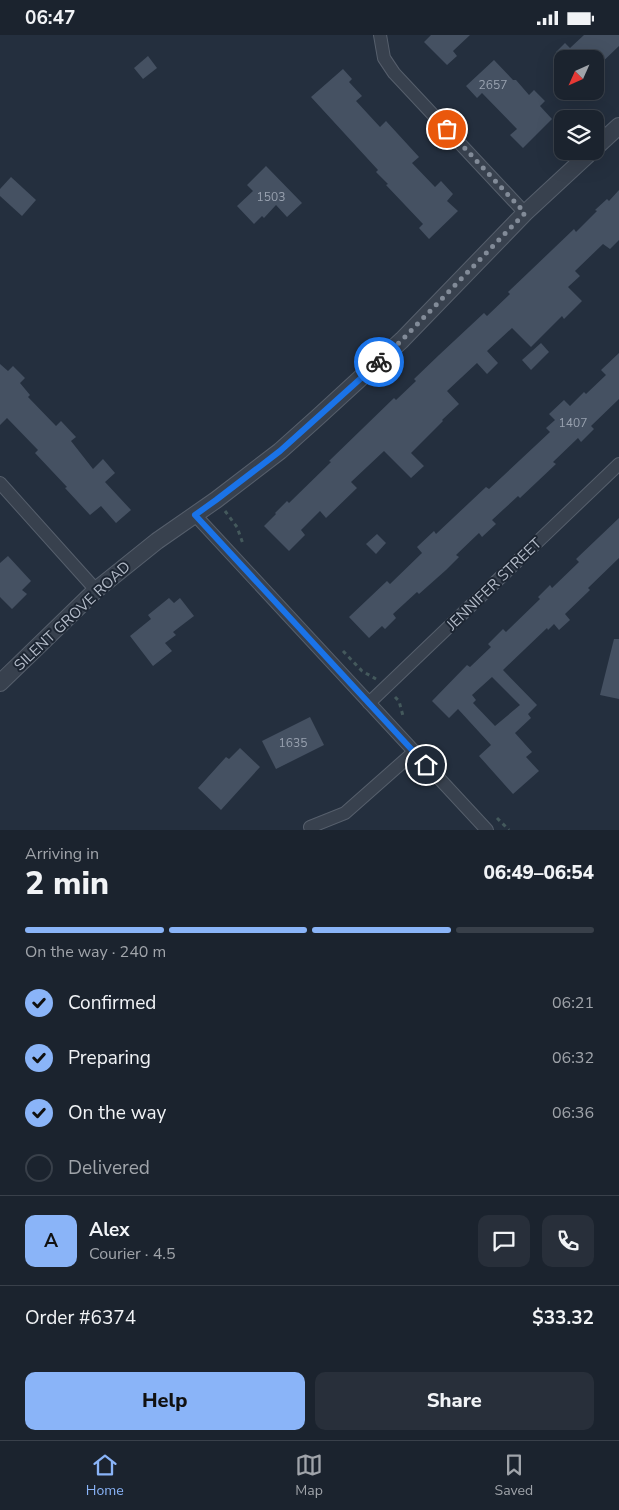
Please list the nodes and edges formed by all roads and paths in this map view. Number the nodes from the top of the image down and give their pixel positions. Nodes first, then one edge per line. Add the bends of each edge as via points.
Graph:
1 (380, 35) edge
2 (619, 126) edge
3 (604, 140) edge
4 (582, 160) edge
5 (525, 213) junction
6 (619, 465) edge
7 (2, 489) edge
8 (216, 500) junction
9 (195, 515) junction
10 (247, 548) dead end
11 (96, 590) junction
12 (342, 651) dead end
13 (0, 683) edge
14 (385, 687) junction
15 (369, 703) junction
16 (408, 721) dead end
17 (414, 752) junction
18 (492, 812) dead end
19 (310, 827) dead end
20 (487, 830) edge
21 (509, 830) edge

1 - 5 street via 384,57 394,73
2 - 3 street
4 - 5 street, SILENT GROVE ROAD
5 - 8 street, SILENT GROVE ROAD via 402,340 280,451
6 - 14 street, JENNIFER STREET
7 - 11 street
8 - 9 street, SILENT GROVE ROAD
8 - 10 path via 237,527
9 - 11 street, SILENT GROVE ROAD via 156,541
9 - 15 street
11 - 13 street, SILENT GROVE ROAD
12 - 14 path
14 - 15 street, JENNIFER STREET
14 - 16 path via 399,701 402,714
15 - 17 street
17 - 19 street via 345,813
17 - 20 street
18 - 21 path

